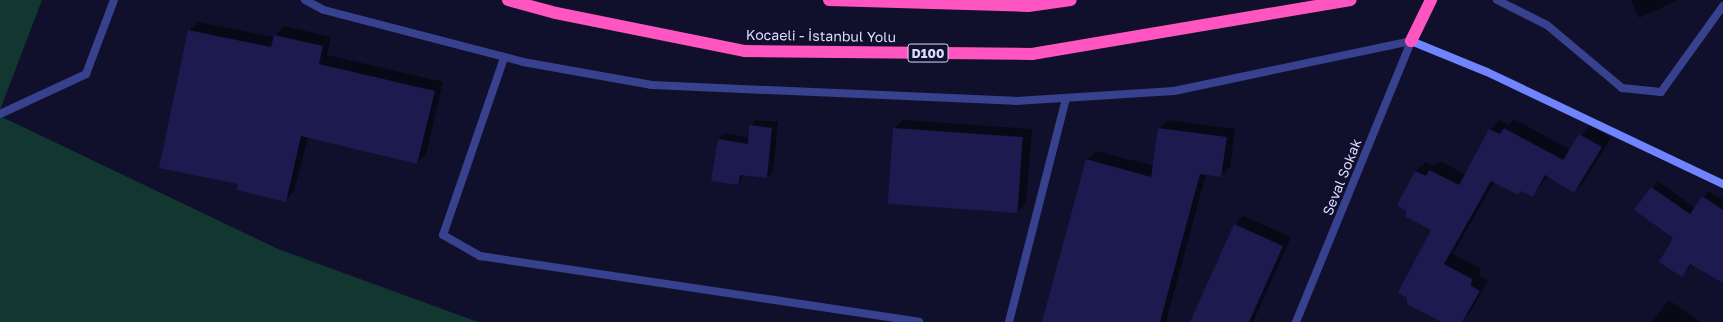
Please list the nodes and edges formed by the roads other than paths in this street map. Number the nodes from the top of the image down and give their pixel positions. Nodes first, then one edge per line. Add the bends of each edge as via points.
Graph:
1 (114, 0) edge
2 (305, 0) edge
3 (508, 0) edge
4 (829, 0) edge
5 (1071, 0) edge
6 (1350, 0) edge
7 (1431, 0) edge
8 (1497, 0) edge
9 (1723, 6) edge
10 (1411, 41) junction
11 (504, 58) junction
12 (1066, 98) junction
13 (0, 114) edge
14 (1723, 184) edge
15 (919, 322) edge
16 (1009, 322) edge
17 (1296, 322) edge

1 - 13 street via 86,74
2 - 11 street via 324,10
3 - 6 highway, Kocaeli - İstanbul Yolu / D100 via 556,13 745,50 1032,54
4 - 5 highway via 1028,6
7 - 10 highway
8 - 9 street via 1547,25 1622,88 1661,92
10 - 12 street via 1174,91
10 - 14 street via 1487,72
10 - 17 street, Seval Sokak
11 - 12 street via 652,85 1016,101
11 - 15 street via 443,235 480,256
12 - 16 street

